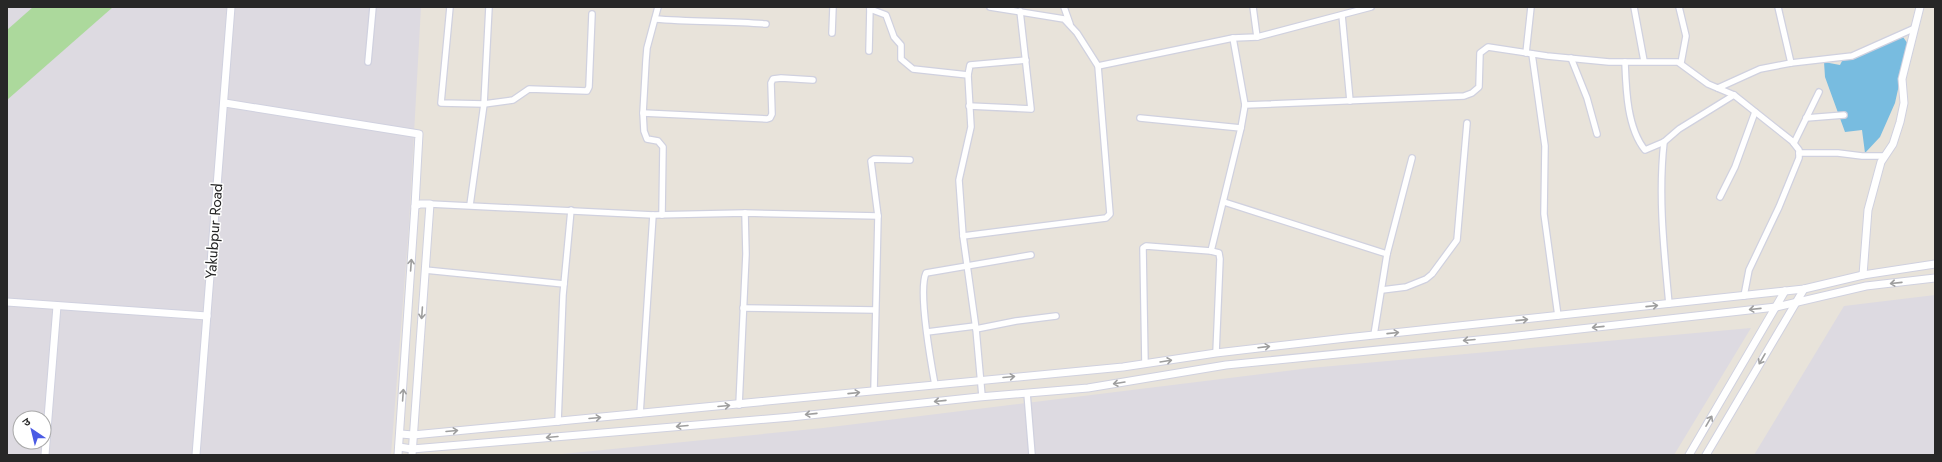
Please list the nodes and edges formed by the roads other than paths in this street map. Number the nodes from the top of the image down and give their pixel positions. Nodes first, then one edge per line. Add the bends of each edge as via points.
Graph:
1 (232, 7) edge
2 (373, 7) edge
3 (450, 7) edge
4 (489, 7) edge
5 (658, 7) edge
6 (833, 7) edge
7 (990, 7) edge
8 (1064, 7) edge
9 (1253, 7) edge
10 (1371, 7) edge
11 (1531, 7) edge
12 (1634, 7) edge
13 (1679, 7) edge
14 (1778, 7) edge
15 (1920, 7) edge
16 (870, 8) edge
17 (1020, 12) junction
18 (592, 14) dead end
19 (1342, 14) junction
20 (655, 18) junction
21 (766, 24) dead end
22 (1070, 26) junction
23 (1915, 28) junction
24 (832, 33) dead end
25 (1257, 37) junction
26 (1233, 38) junction
27 (869, 51) dead end
28 (1529, 53) junction
29 (1571, 58) junction
30 (1026, 60) junction
31 (1644, 61) junction
32 (368, 62) dead end
33 (1625, 62) junction
34 (1681, 63) junction
35 (1791, 63) junction
36 (1098, 66) junction
37 (968, 75) junction
38 (813, 80) dead end
39 (1718, 88) junction
40 (1820, 92) dead end
41 (1734, 95) junction
42 (1350, 101) junction
43 (225, 103) junction
44 (484, 104) junction
45 (1245, 105) junction
46 (969, 106) junction
47 (1755, 112) junction
48 (643, 113) junction
49 (1844, 115) dead end
50 (1140, 118) dead end
51 (1806, 118) junction
52 (1467, 123) dead end
53 (1241, 128) junction
54 (1597, 134) dead end
55 (1664, 142) junction
56 (1794, 143) junction
57 (1799, 153) junction
58 (1884, 156) junction
59 (1412, 158) dead end
60 (910, 160) dead end
61 (1720, 197) dead end
62 (1224, 202) junction
63 (430, 204) junction
64 (470, 205) junction
65 (415, 206) junction
66 (571, 210) junction
67 (745, 213) junction
68 (653, 215) junction
69 (662, 215) junction
70 (878, 216) junction
71 (963, 236) junction
72 (1211, 251) junction
73 (1387, 254) junction
74 (1031, 255) dead end
75 (1935, 264) edge
76 (967, 266) junction
77 (425, 270) junction
78 (1863, 275) junction
79 (1935, 278) edge
80 (564, 284) junction
81 (1804, 289) junction
82 (1382, 290) junction
83 (1785, 291) junction
84 (1744, 296) junction
85 (7, 302) edge
86 (1795, 303) junction
87 (1669, 304) junction
88 (56, 306) junction
89 (1776, 307) junction
90 (743, 308) junction
91 (875, 310) junction
92 (207, 316) junction
93 (1056, 316) dead end
94 (1558, 316) junction
95 (975, 327) junction
96 (927, 332) junction
97 (1374, 335) junction
98 (1216, 352) junction
99 (1225, 352) junction
100 (1145, 364) junction
101 (1226, 365) junction
102 (981, 380) junction
103 (935, 385) junction
104 (874, 391) junction
105 (1027, 393) junction
106 (982, 396) junction
107 (739, 405) junction
108 (640, 414) junction
109 (558, 422) junction
110 (401, 434) junction
111 (413, 435) junction
112 (399, 451) edge
113 (412, 452) edge
114 (45, 455) edge
115 (196, 455) edge
116 (1032, 455) edge
117 (1689, 455) edge
118 (1706, 455) edge

1 - 43 street, Yakubpur Road
2 - 32 street
3 - 44 street via 441,103
4 - 44 street
5 - 20 street
6 - 24 street
7 - 17 street
8 - 22 street
9 - 25 street
10 - 19 street
11 - 28 street
12 - 31 street
13 - 34 street via 1686,36
14 - 35 street
15 - 23 street
16 - 27 street
16 - 37 street via 886,15 894,37 901,45 901,59 913,69
17 - 22 street via 1061,18
17 - 30 street
18 - 44 street via 590,87 587,91 529,89 513,100
19 - 25 street
19 - 42 street
20 - 21 street
20 - 48 street via 647,48
22 - 36 street
23 - 35 street via 1852,56
23 - 58 street via 1902,79 1904,103 1900,122 1893,144
25 - 26 street
26 - 36 street
26 - 45 street
28 - 29 street
28 - 42 street via 1488,47 1482,50 1479,87 1464,96
28 - 94 street via 1545,146 1544,214
29 - 33 street
29 - 54 street via 1587,98
30 - 37 street via 970,65
30 - 46 street via 1031,109
31 - 33 street
31 - 34 street
33 - 55 street via 1626,100 1642,147 1645,150 1650,149
34 - 39 street via 1705,82
35 - 39 street via 1753,71
36 - 71 street via 1109,216
37 - 46 street
38 - 48 street via 773,79 772,114 767,119
39 - 41 street
40 - 51 street
41 - 47 street
41 - 55 street via 1669,135
42 - 45 street
43 - 65 street via 419,134
43 - 92 street, Yakubpur Road
44 - 64 street
45 - 53 street
46 - 71 street via 970,127 959,180
47 - 56 street
47 - 61 street via 1735,167
48 - 69 street via 647,139 658,142 663,147
49 - 51 street
50 - 53 street
51 - 56 street
52 - 82 street via 1457,240 1426,279 1406,287
53 - 62 street
55 - 87 street via 1662,230
56 - 57 street
57 - 58 street
57 - 84 street via 1779,207 1749,270
58 - 78 street via 1875,179 1867,214
59 - 73 street
60 - 70 street via 872,160
62 - 72 street
62 - 73 street
63 - 64 street
63 - 65 street
63 - 77 street
64 - 66 street
110 -> 65 street
66 - 68 street
66 - 80 street
67 - 69 street
67 - 70 street
67 - 90 street
68 - 69 street
68 - 108 street
70 - 91 street
71 - 76 street
72 - 98 street via 1219,253 1220,259
72 - 100 street via 1146,246 1143,248
73 - 82 street
74 - 76 street
75 - 78 street
76 - 95 street
76 - 96 street via 926,273 924,281
77 - 80 street
77 -> 111 street
78 - 81 street
79 -> 86 street via 1866,286
80 - 109 street
81 - 83 street
81 - 86 street
82 - 97 street
83 - 84 street
83 - 89 street
84 - 87 street
85 - 88 street
86 - 89 street
86 -> 118 street
94 -> 87 street
88 - 92 street
88 - 114 street
89 -> 101 street
117 -> 89 street
90 - 91 street
90 - 107 street
91 - 104 street
92 - 115 street, Yakubpur Road
93 - 95 street
97 -> 94 street
95 - 96 street
95 - 102 street
96 - 103 street
99 -> 97 street
98 - 99 street
100 -> 98 street
99 - 101 street
102 -> 100 street
101 -> 105 street via 1088,388
102 - 103 street
102 - 106 street
103 - 104 street
107 -> 104 street
105 - 106 street
105 - 116 street
106 -> 113 street via 791,417
108 -> 107 street
109 -> 108 street
111 -> 109 street
110 - 111 street
110 - 112 street
111 - 113 street
112 - 113 street

